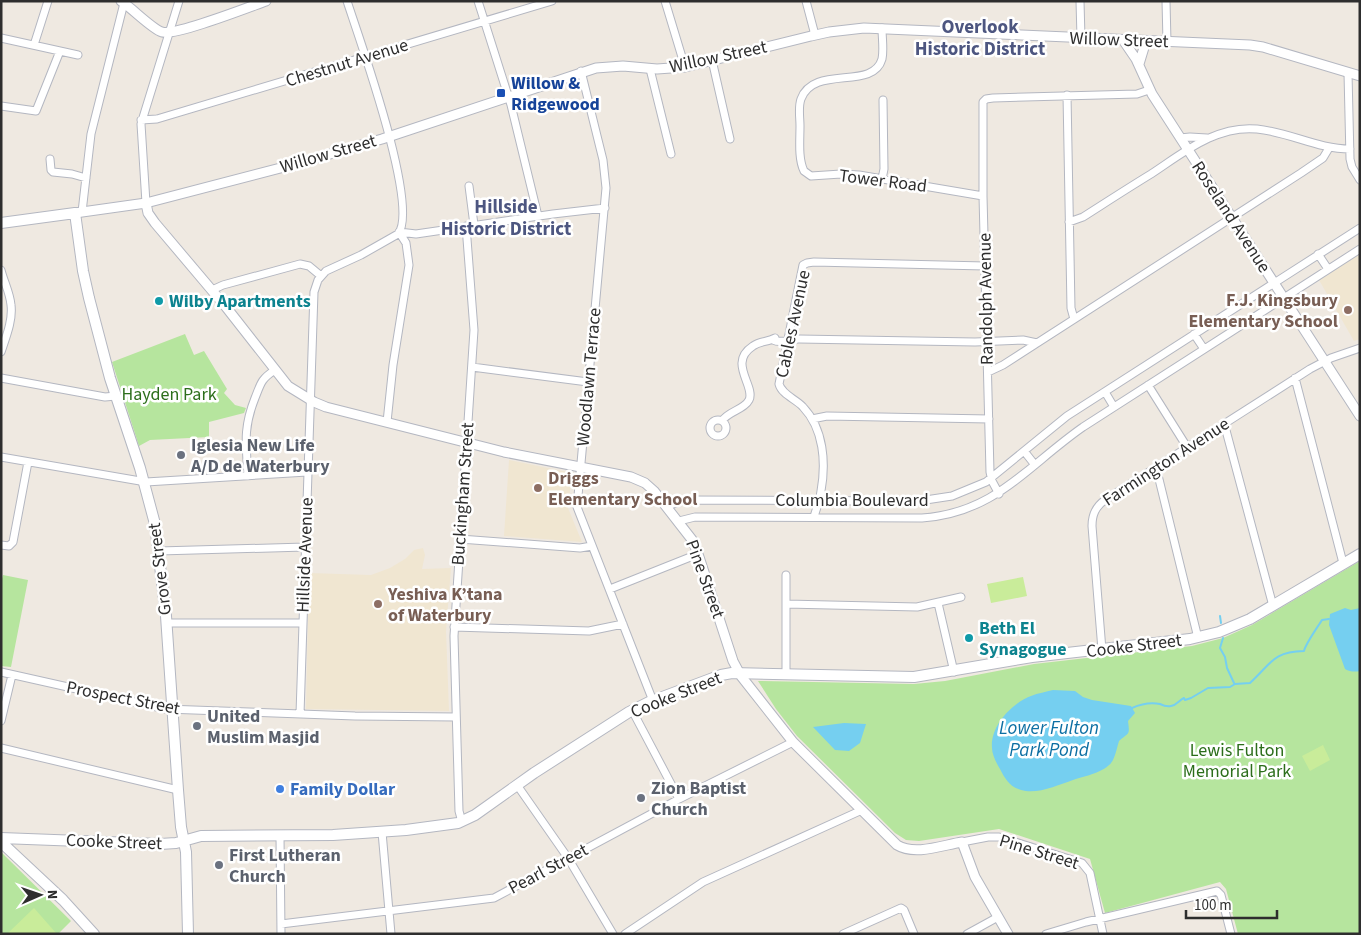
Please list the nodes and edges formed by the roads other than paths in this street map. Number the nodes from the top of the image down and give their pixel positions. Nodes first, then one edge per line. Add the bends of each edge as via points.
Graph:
1 (48, 1) edge
2 (179, 1) edge
3 (266, 1) edge
4 (347, 1) edge
5 (478, 1) edge
6 (552, 1) edge
7 (665, 1) edge
8 (806, 1) edge
9 (1080, 1) edge
10 (1166, 1) edge
11 (123, 2) edge
12 (484, 21) junction
13 (882, 28) junction
14 (169, 32) junction
15 (815, 35) junction
16 (1, 38) edge
17 (1081, 38) junction
18 (1123, 40) junction
19 (1146, 41) junction
20 (1167, 42) junction
21 (34, 45) junction
22 (60, 51) junction
23 (78, 55) dead end
24 (366, 57) junction
25 (712, 60) junction
26 (1139, 65) junction
27 (685, 67) junction
28 (650, 69) junction
29 (581, 71) junction
30 (1348, 72) junction
31 (1360, 76) edge
32 (1150, 90) junction
33 (1067, 95) junction
34 (508, 96) junction
35 (883, 100) dead end
36 (1, 106) edge
37 (141, 120) junction
38 (389, 137) junction
39 (1180, 138) junction
40 (1208, 138) junction
41 (730, 139) dead end
42 (1329, 148) junction
43 (1350, 148) junction
44 (1188, 150) junction
45 (672, 154) dead end
46 (50, 159) dead end
47 (86, 178) junction
48 (882, 179) junction
49 (1360, 180) edge
50 (469, 186) dead end
51 (984, 196) junction
52 (146, 203) junction
53 (605, 208) junction
54 (78, 213) junction
55 (538, 216) junction
56 (1232, 218) junction
57 (1069, 222) junction
58 (1, 223) edge
59 (474, 225) junction
60 (466, 226) junction
61 (1360, 228) edge
62 (399, 232) junction
63 (1360, 249) edge
64 (1318, 254) junction
65 (985, 266) junction
66 (1328, 269) junction
67 (1, 270) edge
68 (321, 276) junction
69 (1274, 283) junction
70 (212, 290) junction
71 (1284, 298) junction
72 (1074, 319) junction
73 (1194, 334) junction
74 (787, 339) junction
75 (987, 341) junction
76 (1037, 343) junction
77 (1360, 348) edge
78 (1204, 349) junction
79 (1, 352) edge
80 (1325, 361) junction
81 (472, 366) junction
82 (275, 370) junction
83 (988, 372) junction
84 (1, 378) edge
85 (1294, 378) junction
86 (588, 382) junction
87 (1148, 386) junction
88 (1105, 392) junction
89 (116, 396) junction
90 (309, 399) junction
91 (1114, 407) junction
92 (1360, 416) edge
93 (989, 419) junction
94 (812, 420) junction
95 (387, 422) junction
96 (722, 422) dead end
97 (1224, 424) junction
98 (466, 442) junction
99 (1187, 447) junction
100 (1024, 451) junction
101 (1, 457) edge
102 (28, 462) junction
103 (1035, 464) junction
104 (580, 467) junction
105 (1156, 467) junction
106 (307, 472) junction
107 (248, 476) junction
108 (991, 478) junction
109 (144, 482) junction
110 (999, 494) junction
111 (819, 500) junction
112 (667, 506) junction
113 (814, 517) junction
114 (679, 521) junction
115 (460, 539) junction
116 (1, 545) edge
117 (305, 546) junction
118 (592, 546) junction
119 (159, 551) junction
120 (698, 554) junction
121 (1360, 554) edge
122 (1343, 563) junction
123 (786, 575) dead end
124 (610, 589) junction
125 (961, 597) dead end
126 (938, 603) junction
127 (786, 604) junction
128 (1273, 606) junction
129 (167, 623) junction
130 (303, 623) junction
131 (623, 624) junction
132 (454, 626) junction
133 (1198, 638) junction
134 (1102, 650) junction
135 (1, 672) edge
136 (954, 672) junction
137 (740, 674) junction
138 (12, 675) junction
139 (786, 675) junction
140 (653, 700) junction
141 (172, 710) junction
142 (632, 710) junction
143 (300, 714) junction
144 (456, 717) junction
145 (1, 720) edge
146 (793, 742) junction
147 (1, 748) edge
148 (518, 785) junction
149 (178, 790) junction
150 (680, 799) junction
151 (862, 810) junction
152 (462, 822) junction
153 (382, 832) junction
154 (280, 836) junction
155 (33, 838) junction
156 (1, 840) edge
157 (184, 840) junction
158 (962, 842) junction
159 (568, 858) junction
160 (22, 863) junction
161 (389, 911) junction
162 (998, 917) junction
163 (1099, 920) junction
164 (281, 924) junction
165 (94, 934) edge
166 (188, 934) edge
167 (281, 934) edge
168 (391, 934) edge
169 (613, 934) edge
170 (624, 934) edge
171 (843, 934) edge
172 (914, 934) edge
173 (967, 934) edge
174 (1008, 934) edge
175 (1046, 934) edge
176 (1103, 934) edge
177 (1231, 934) edge

1 - 21 street
2 - 14 street
3 - 14 street
4 - 24 street
5 - 12 street
6 - 12 street, Chestnut Avenue
7 - 27 street
8 - 15 street
9 - 17 street
10 - 20 street
11 - 14 street via 158,31
11 - 47 street via 91,134
12 - 24 street, Chestnut Avenue
12 - 34 street
13 - 15 street, Willow Street
13 - 17 street, Willow Street
13 - 48 street, Tower Road via 882,57 877,67 864,75 814,84 803,96 800,112 801,163 805,174 847,174
14 - 37 street
15 - 25 street, Willow Street
16 - 21 street
17 - 18 street, Willow Street
18 - 19 street, Willow Street
18 - 26 street, Roseland Avenue
19 - 20 street, Willow Street
19 - 26 street
20 - 30 street, Willow Street via 1263,47
21 - 22 street
22 - 23 street
22 - 36 street via 36,111
24 - 37 street, Chestnut Avenue via 157,119
24 - 38 street
25 - 27 street, Willow Street
25 - 41 street
26 - 32 street, Roseland Avenue
27 - 28 street, Willow Street
28 - 29 street, Willow Street via 605,66
28 - 45 street
29 - 34 street, Willow Street
29 - 53 street, Woodlawn Terrace via 604,166
30 - 31 street, Willow Street
30 - 43 street
32 - 33 street via 1137,94
32 - 39 street, Roseland Avenue
33 - 51 street, Randolph Avenue via 993,98 983,102
33 - 57 street
34 - 38 street, Willow Street
34 - 55 street
35 - 48 street
37 - 52 street
38 - 52 street, Willow Street
38 - 62 street via 403,204
39 - 40 street
39 - 44 street, Roseland Avenue
40 - 42 street via 1234,130 1257,129
40 - 44 street
42 - 43 street
42 - 56 street via 1319,161
43 - 49 street via 1351,164
44 - 56 street, Roseland Avenue
44 - 57 street via 1083,217
46 - 47 street via 53,172
47 - 54 street
48 - 51 street, Tower Road
50 - 59 street
51 - 65 street, Randolph Avenue
52 - 54 street, Willow Street
52 - 70 street, Pine Street via 154,223
53 - 55 street
53 - 86 street, Woodlawn Terrace
54 - 58 main road, Willow Street
54 - 89 main road, Grove Street via 87,290
55 - 59 street
56 - 69 street, Roseland Avenue
56 - 72 street
57 - 72 street
59 - 60 street
60 - 62 street via 413,234
60 - 81 street, Buckingham Street via 474,330
61 - 64 street, Columbia Boulevard
62 - 68 street
62 - 95 street via 406,243 409,265
63 - 66 street, Columbia Boulevard
64 - 66 street
64 - 69 street, Columbia Boulevard
65 - 74 street, Cables Avenue via 807,263 802,266
65 - 75 street, Randolph Avenue
66 - 71 street, Columbia Boulevard
67 - 79 street via 12,309
68 - 70 street via 309,266 300,264
68 - 90 street, Hillside Avenue via 313,296
69 - 71 street, Roseland Avenue
69 - 73 street, Columbia Boulevard
70 - 82 street, Pine Street
71 - 78 street, Columbia Boulevard
71 - 80 street, Roseland Avenue
72 - 76 street
73 - 78 street
73 - 88 street, Columbia Boulevard
74 - 75 street
74 - 94 street, Cables Avenue via 780,386
74 - 96 street via 782,337 756,344 746,353 742,368 750,398
75 - 76 street
75 - 83 street, Randolph Avenue
76 - 83 street
77 - 80 street, Farmington Avenue
78 - 87 street, Columbia Boulevard
80 - 85 street, Farmington Avenue
80 - 92 street, Roseland Avenue
81 - 86 street
81 - 98 street, Buckingham Street
82 - 90 street, Pine Street via 290,388
82 - 107 street via 263,378 247,423
83 - 93 street, Randolph Avenue
84 - 89 street
85 - 97 street, Farmington Avenue
85 - 122 street
86 - 104 street, Woodlawn Terrace
87 - 91 street, Columbia Boulevard
87 - 99 street
88 - 91 street
88 - 100 street, Columbia Boulevard via 1057,423
89 - 109 main road, Grove Street
90 - 95 street, Pine Street via 326,407
90 - 106 street, Hillside Avenue
91 - 103 street, Columbia Boulevard
93 - 94 street via 827,416
93 - 108 street, Randolph Avenue
94 - 111 street, Cables Avenue via 822,446
95 - 98 street, Pine Street
97 - 99 street, Farmington Avenue
97 - 128 street
98 - 104 street, Pine Street
98 - 115 street, Buckingham Street
99 - 105 street, Farmington Avenue
100 - 103 street
100 - 108 street, Columbia Boulevard
101 - 102 street
102 - 109 street
102 - 116 street via 11,546
103 - 110 street, Columbia Boulevard
104 - 112 street, Pine Street via 641,481 652,488
104 - 118 street, Woodlawn Terrace via 577,507
105 - 133 street
105 - 134 street, Farmington Avenue via 1103,502 1094,513 1092,526
106 - 107 street
106 - 117 street, Hillside Avenue
107 - 109 street
108 - 110 street, Randolph Avenue
108 - 111 street, Columbia Boulevard via 963,492 936,499
109 - 119 main road, Grove Street
110 - 113 street, Columbia Boulevard via 967,509 929,517
111 - 112 street, Columbia Boulevard via 686,500
111 - 113 street, Cables Avenue
112 - 114 street, Pine Street
113 - 114 street, Columbia Boulevard via 695,516
114 - 120 street, Pine Street
115 - 118 street via 580,548
115 - 132 street, Buckingham Street
117 - 119 street
117 - 130 street, Hillside Avenue
118 - 124 street, Woodlawn Terrace
119 - 129 main road, Grove Street
120 - 124 street
120 - 137 street, Pine Street
121 - 122 main road, Cooke Street
122 - 128 main road, Cooke Street
123 - 127 street
124 - 131 street, Woodlawn Terrace
125 - 126 street
126 - 127 street via 917,607
126 - 136 street
127 - 139 street
128 - 133 main road, Cooke Street via 1236,626
129 - 130 street
129 - 141 main road, Grove Street
130 - 143 street, Hillside Avenue
131 - 132 street via 589,631
131 - 140 street, Woodlawn Terrace
132 - 144 street, Buckingham Street
133 - 134 main road, Cooke Street
134 - 136 main road, Cooke Street via 1020,659
135 - 138 street, Prospect Street
136 - 139 main road, Cooke Street via 907,678
137 - 139 main road, Cooke Street
137 - 140 main road, Cooke Street via 721,675
137 - 146 street, Pine Street
138 - 141 street, Prospect Street
138 - 145 street
140 - 142 main road, Cooke Street
141 - 143 street, Prospect Street
141 - 149 main road, Grove Street
142 - 148 main road, Cooke Street
142 - 150 street
143 - 144 street, Prospect Street
144 - 152 street, Buckingham Street
146 - 150 street, Pearl Street
146 - 151 street, Pine Street
147 - 149 street
148 - 152 main road, Cooke Street
148 - 159 street
149 - 157 main road, Grove Street
150 - 159 street, Pearl Street
151 - 158 street, Pine Street via 894,842 906,849
151 - 170 street via 703,882
152 - 153 main road, Cooke Street
153 - 154 main road, Cooke Street
153 - 161 street
154 - 157 main road, Cooke Street via 206,836
154 - 164 street
155 - 156 main road, Cooke Street
155 - 157 main road, Cooke Street via 154,844
155 - 160 main road via 21,846 19,855
156 - 160 main road
157 - 166 main road, Grove Street
158 - 162 street via 975,877
158 - 163 street, Pine Street via 999,837 1082,863 1090,873
159 - 161 street, Pearl Street via 494,898
159 - 169 street
160 - 165 main road
161 - 164 street, Pearl Street
161 - 168 street
162 - 173 street
162 - 174 street
163 - 175 street
163 - 176 street, Pine Street
163 - 177 street via 1217,891
164 - 167 street
171 - 172 street via 902,908

